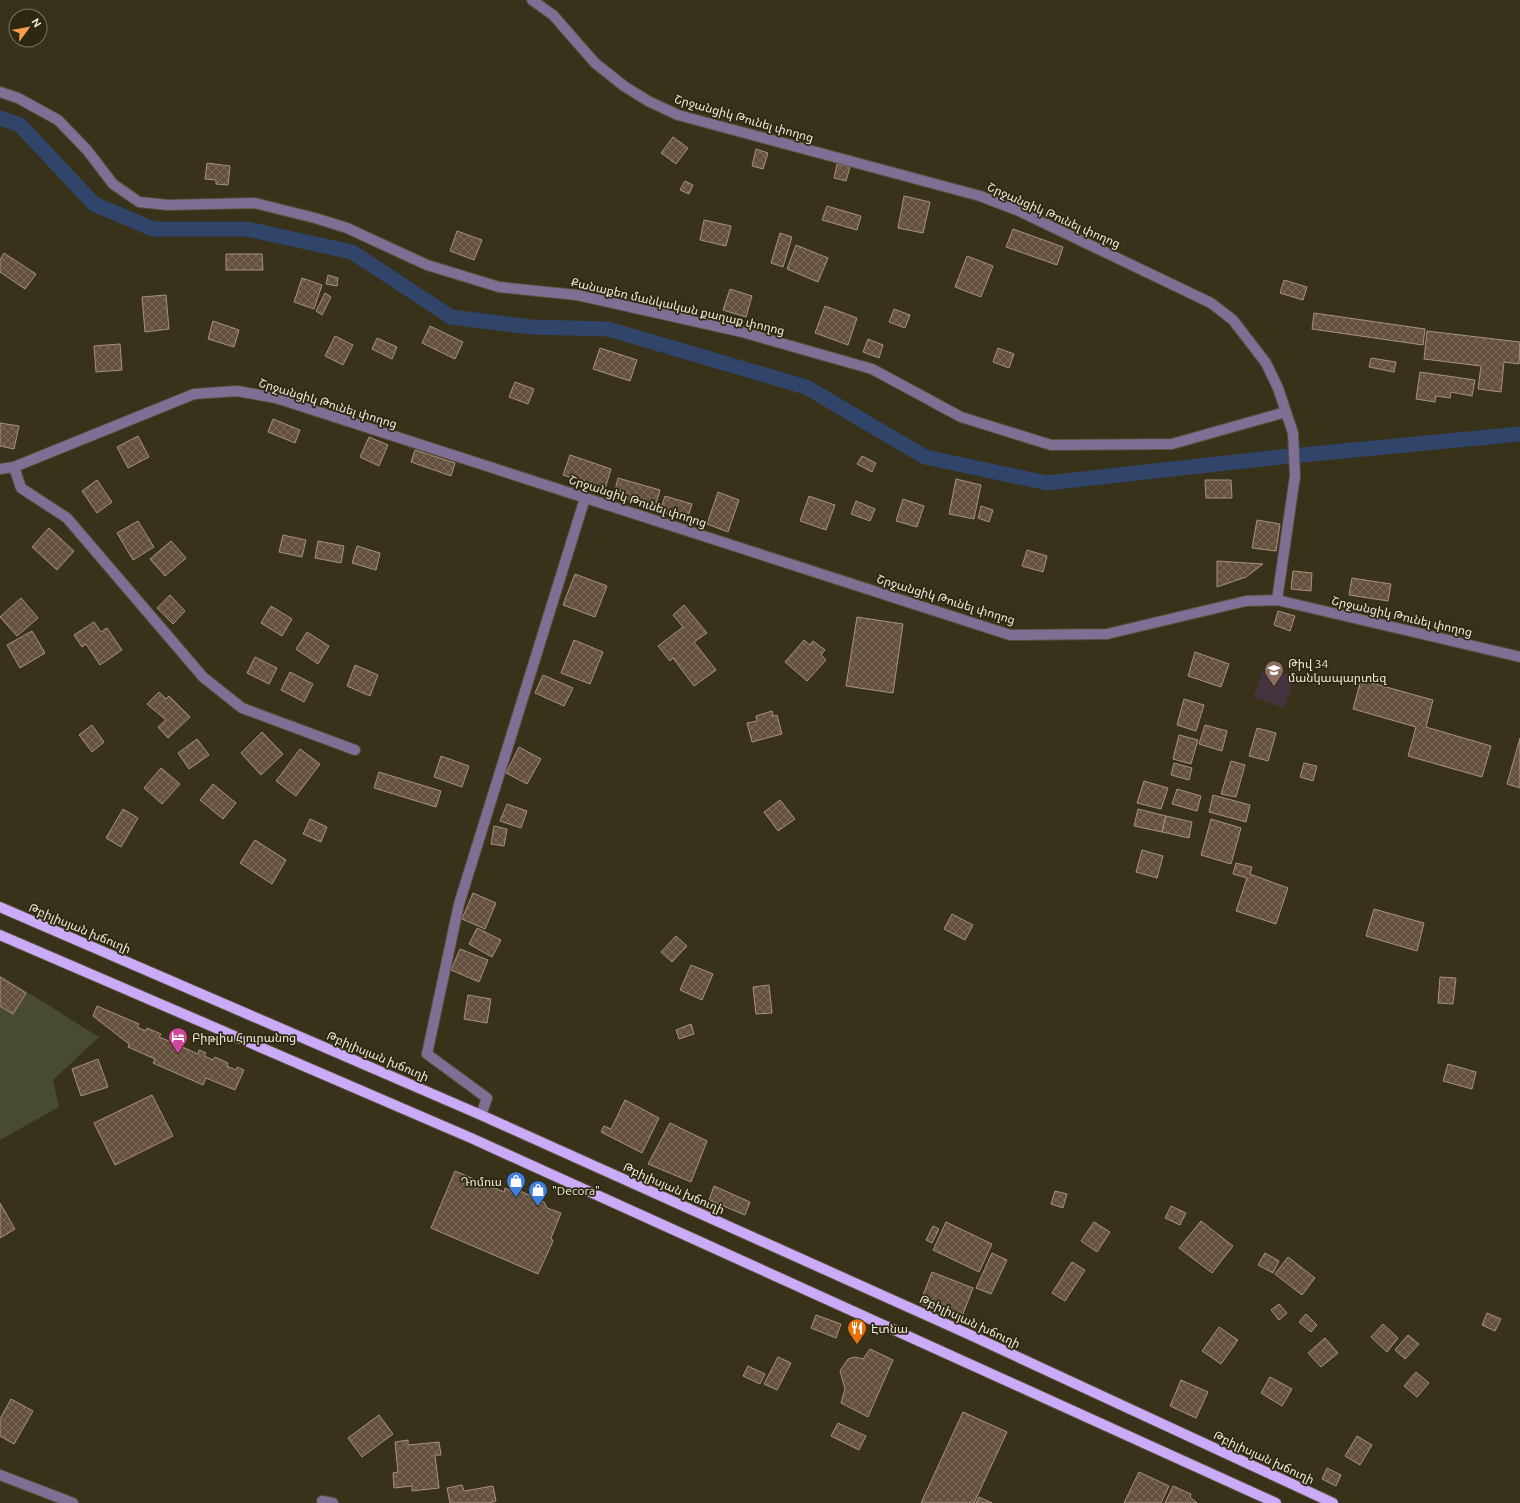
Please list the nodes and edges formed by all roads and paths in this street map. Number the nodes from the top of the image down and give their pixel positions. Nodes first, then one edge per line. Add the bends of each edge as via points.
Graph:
1 (532, 0) edge
2 (0, 92) edge
3 (1286, 412) junction
4 (14, 467) junction
5 (0, 469) edge
6 (585, 498) junction
7 (1277, 600) junction
8 (1520, 657) edge
9 (355, 750) dead end
10 (0, 908) edge
11 (0, 935) edge
12 (481, 1115) junction
13 (0, 1475) edge
14 (73, 1503) edge
15 (1276, 1503) edge
16 (1333, 1503) edge

1 - 3 street, Շրջանցիկ Թունել փողոց via 553,16 595,63 624,86 678,115 980,196 1018,211 1210,303 1233,320 1266,363
2 - 3 street, Քանաքեռ մանկական քաղաք փողոց via 18,98 58,120 87,150 113,184 139,202 168,205 255,203 315,218 347,228 427,265 499,287 577,295 742,332 872,369 961,416 1051,444 1172,444
3 - 7 street, Շրջանցիկ Թունել փողոց via 1293,433 1295,476
4 - 5 street, Շրջանցիկ Թունել փողոց
4 - 6 street, Շրջանցիկ Թունել փողոց via 194,394 237,390 276,398
4 - 9 street via 21,488 67,518 203,677 242,708
6 - 7 street, Շրջանցիկ Թունել փողոց via 1010,635 1108,634 1246,601
6 - 12 street via 459,904 427,1054 487,1098
7 - 8 street, Շրջանցիկ Թունել փողոց
10 - 12 main road, Թբիլիսյան խճուղի
11 - 15 main road via 471,1138
12 - 16 main road, Թբիլիսյան խճուղի
13 - 14 street

